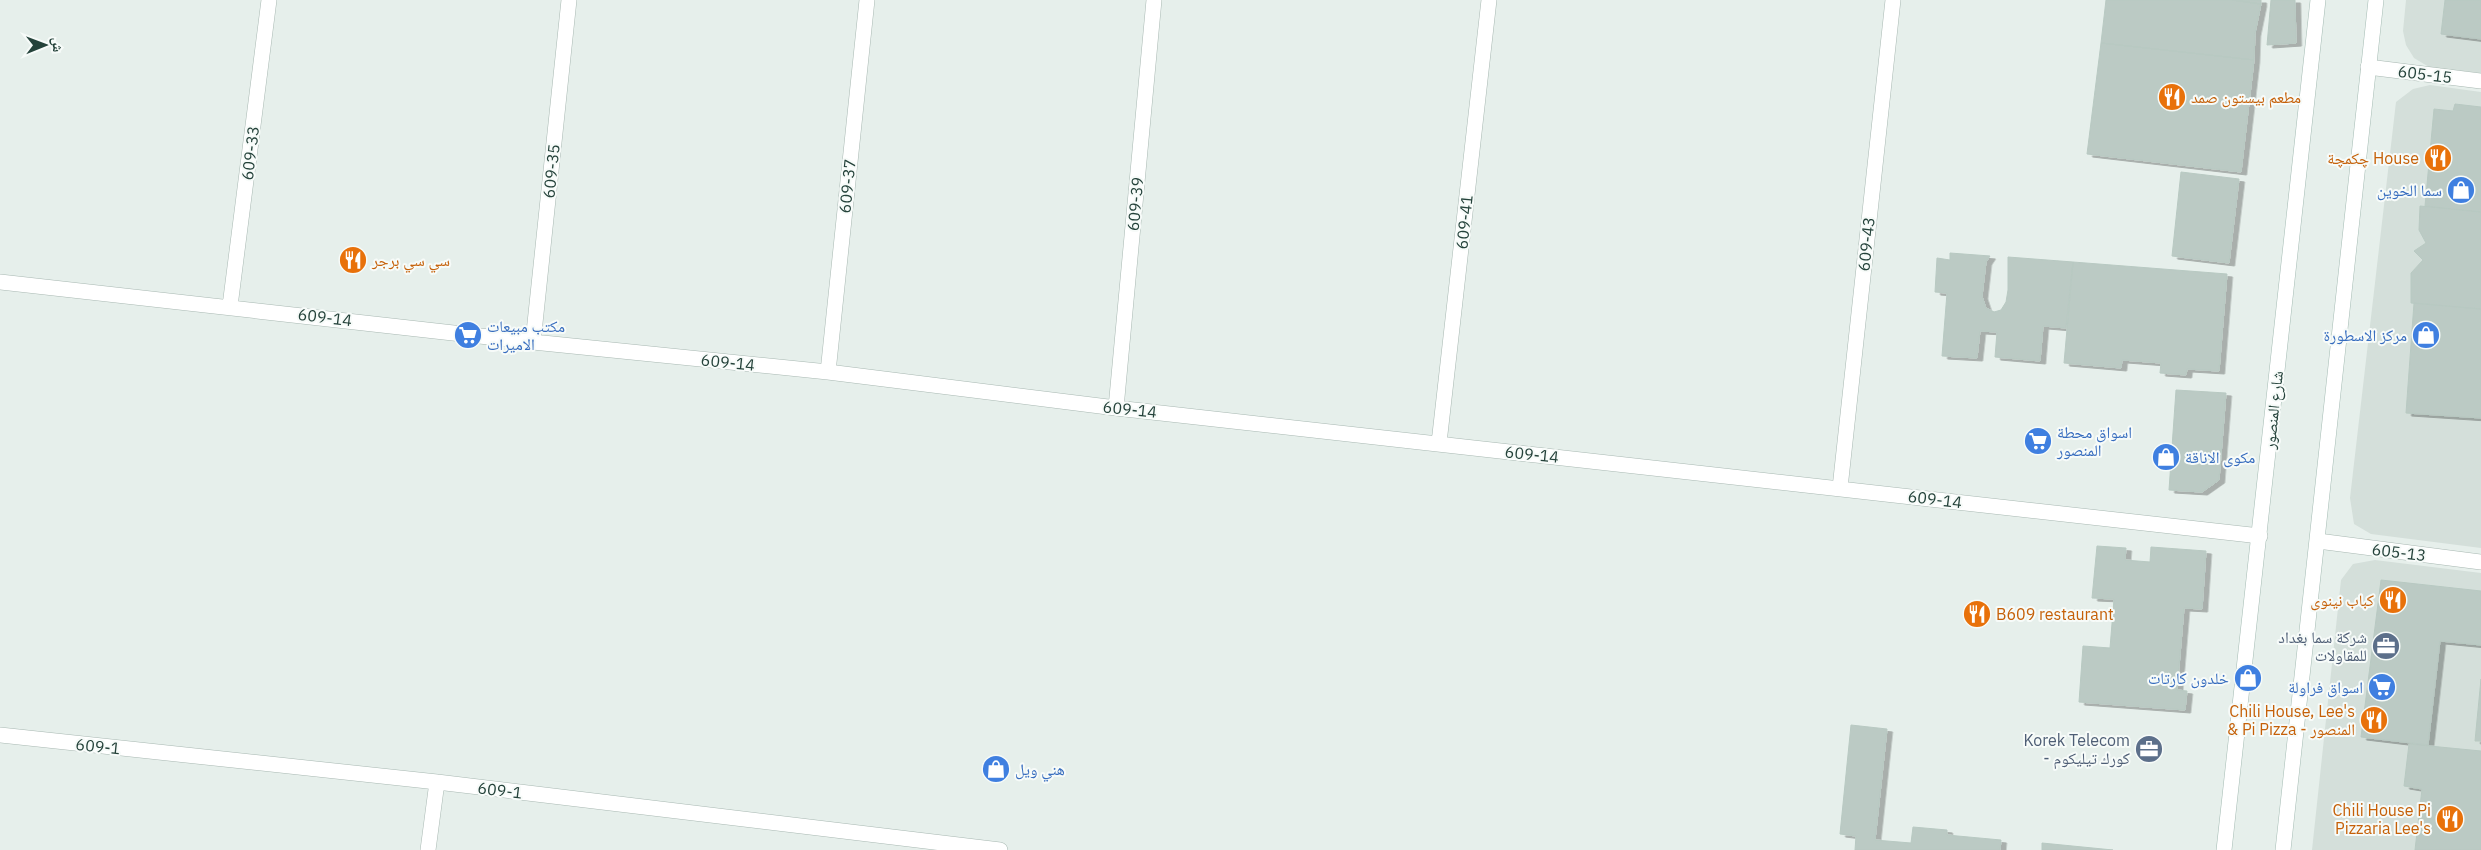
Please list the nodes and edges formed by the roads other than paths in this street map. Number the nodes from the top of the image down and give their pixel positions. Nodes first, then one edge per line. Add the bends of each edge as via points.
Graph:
1 (269, 0) edge
2 (569, 0) edge
3 (867, 0) edge
4 (1154, 0) edge
5 (1489, 0) edge
6 (1893, 0) edge
7 (2318, 0) edge
8 (2376, 0) edge
9 (2368, 67) junction
10 (2481, 81) edge
11 (0, 282) edge
12 (230, 306) junction
13 (533, 342) junction
14 (828, 372) junction
15 (1116, 408) junction
16 (1439, 443) junction
17 (1840, 488) junction
18 (2260, 536) junction
19 (2318, 541) junction
20 (2481, 562) edge
21 (0, 735) edge
22 (436, 782) junction
23 (428, 850) edge
24 (1000, 850) edge
25 (2224, 850) edge
26 (2283, 850) edge

1 - 12 street, 609-33
2 - 13 street, 609-35
3 - 14 street, 609-37
4 - 15 street, 609-39
5 - 16 street, 609-41
6 - 17 street, 609-43
7 - 18 street, شارع المنصور
8 - 9 street
9 - 10 street, 605-15
9 - 19 street
11 - 12 street, 609-14
12 - 13 street, 609-14
13 - 14 street, 609-14
14 - 15 street, 609-14
15 - 16 street, 609-14
16 - 17 street, 609-14
17 - 18 street, 609-14
18 - 25 street, شارع المنصور
19 - 20 street, 605-13
19 - 26 street
21 - 22 street, 609-1
22 - 23 street
22 - 24 street, 609-1

